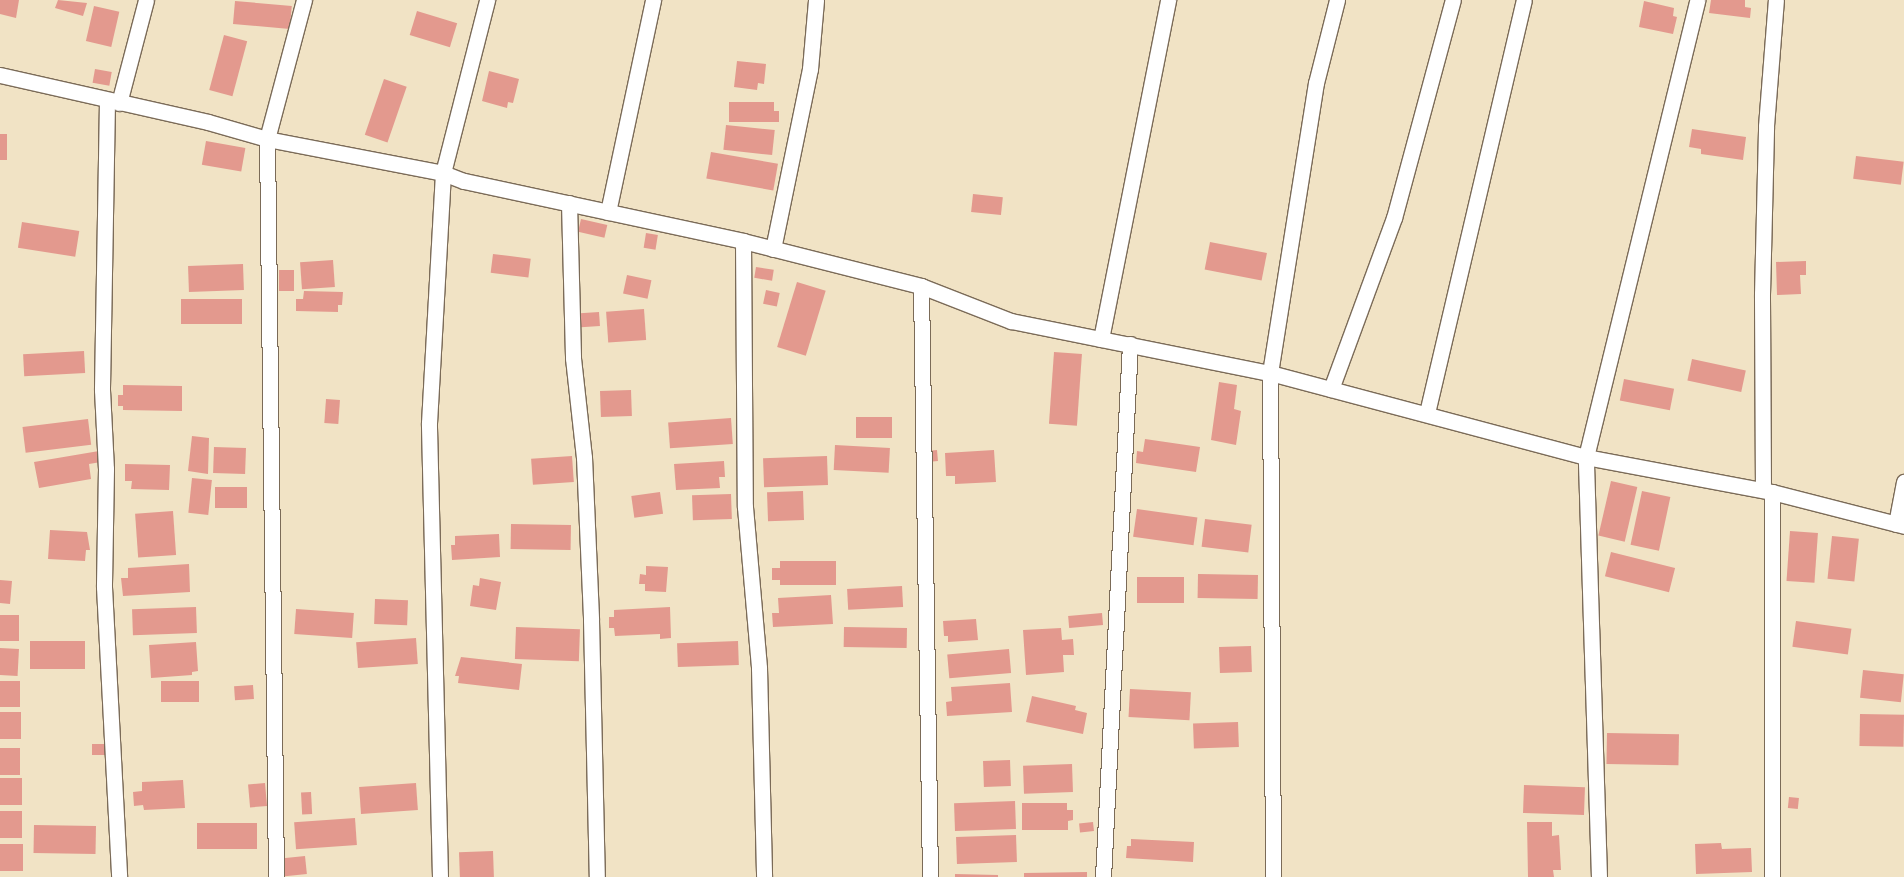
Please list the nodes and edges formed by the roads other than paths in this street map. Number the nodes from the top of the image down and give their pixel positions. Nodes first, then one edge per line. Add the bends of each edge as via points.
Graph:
1 (146, 0) edge
2 (304, 0) edge
3 (487, 0) edge
4 (653, 0) edge
5 (816, 0) edge
6 (1168, 0) edge
7 (1337, 0) edge
8 (1453, 0) edge
9 (1524, 0) edge
10 (1697, 0) edge
11 (1776, 0) edge
12 (0, 75) edge
13 (113, 102) junction
14 (267, 139) junction
15 (443, 173) junction
16 (569, 203) junction
17 (608, 212) junction
18 (743, 241) junction
19 (773, 249) junction
20 (921, 286) junction
21 (1101, 339) junction
22 (1130, 344) junction
23 (1270, 373) junction
24 (1331, 389) junction
25 (1428, 413) junction
26 (1586, 457) junction
27 (1904, 482) edge
28 (1768, 491) junction
29 (1900, 525) edge
30 (119, 877) edge
31 (276, 877) edge
32 (440, 877) edge
33 (597, 877) edge
34 (764, 877) edge
35 (930, 877) edge
36 (1103, 877) edge
37 (1273, 877) edge
38 (1599, 877) edge
39 (1772, 877) edge

1 - 13 street
2 - 14 street
3 - 15 street
4 - 17 street
5 - 19 street via 810,68
6 - 21 street
7 - 23 street via 1316,83
8 - 24 street via 1394,218
9 - 25 street
10 - 26 street
11 - 28 street via 1766,126 1762,294
12 - 13 street
13 - 14 street via 208,122
13 - 30 street via 102,390 106,469 104,587
14 - 15 street
14 - 31 street
15 - 16 street via 464,181
15 - 32 street via 429,423
16 - 17 street
16 - 33 street via 573,358 584,457 591,620
17 - 18 street
18 - 19 street
18 - 34 street via 745,507 759,668
19 - 20 street
20 - 21 street via 1011,321
20 - 35 street
21 - 22 street
22 - 23 street
22 - 36 street
23 - 24 street
23 - 37 street
24 - 25 street
25 - 26 street
26 - 28 street
26 - 38 street
27 - 29 street
28 - 29 street
28 - 39 street

